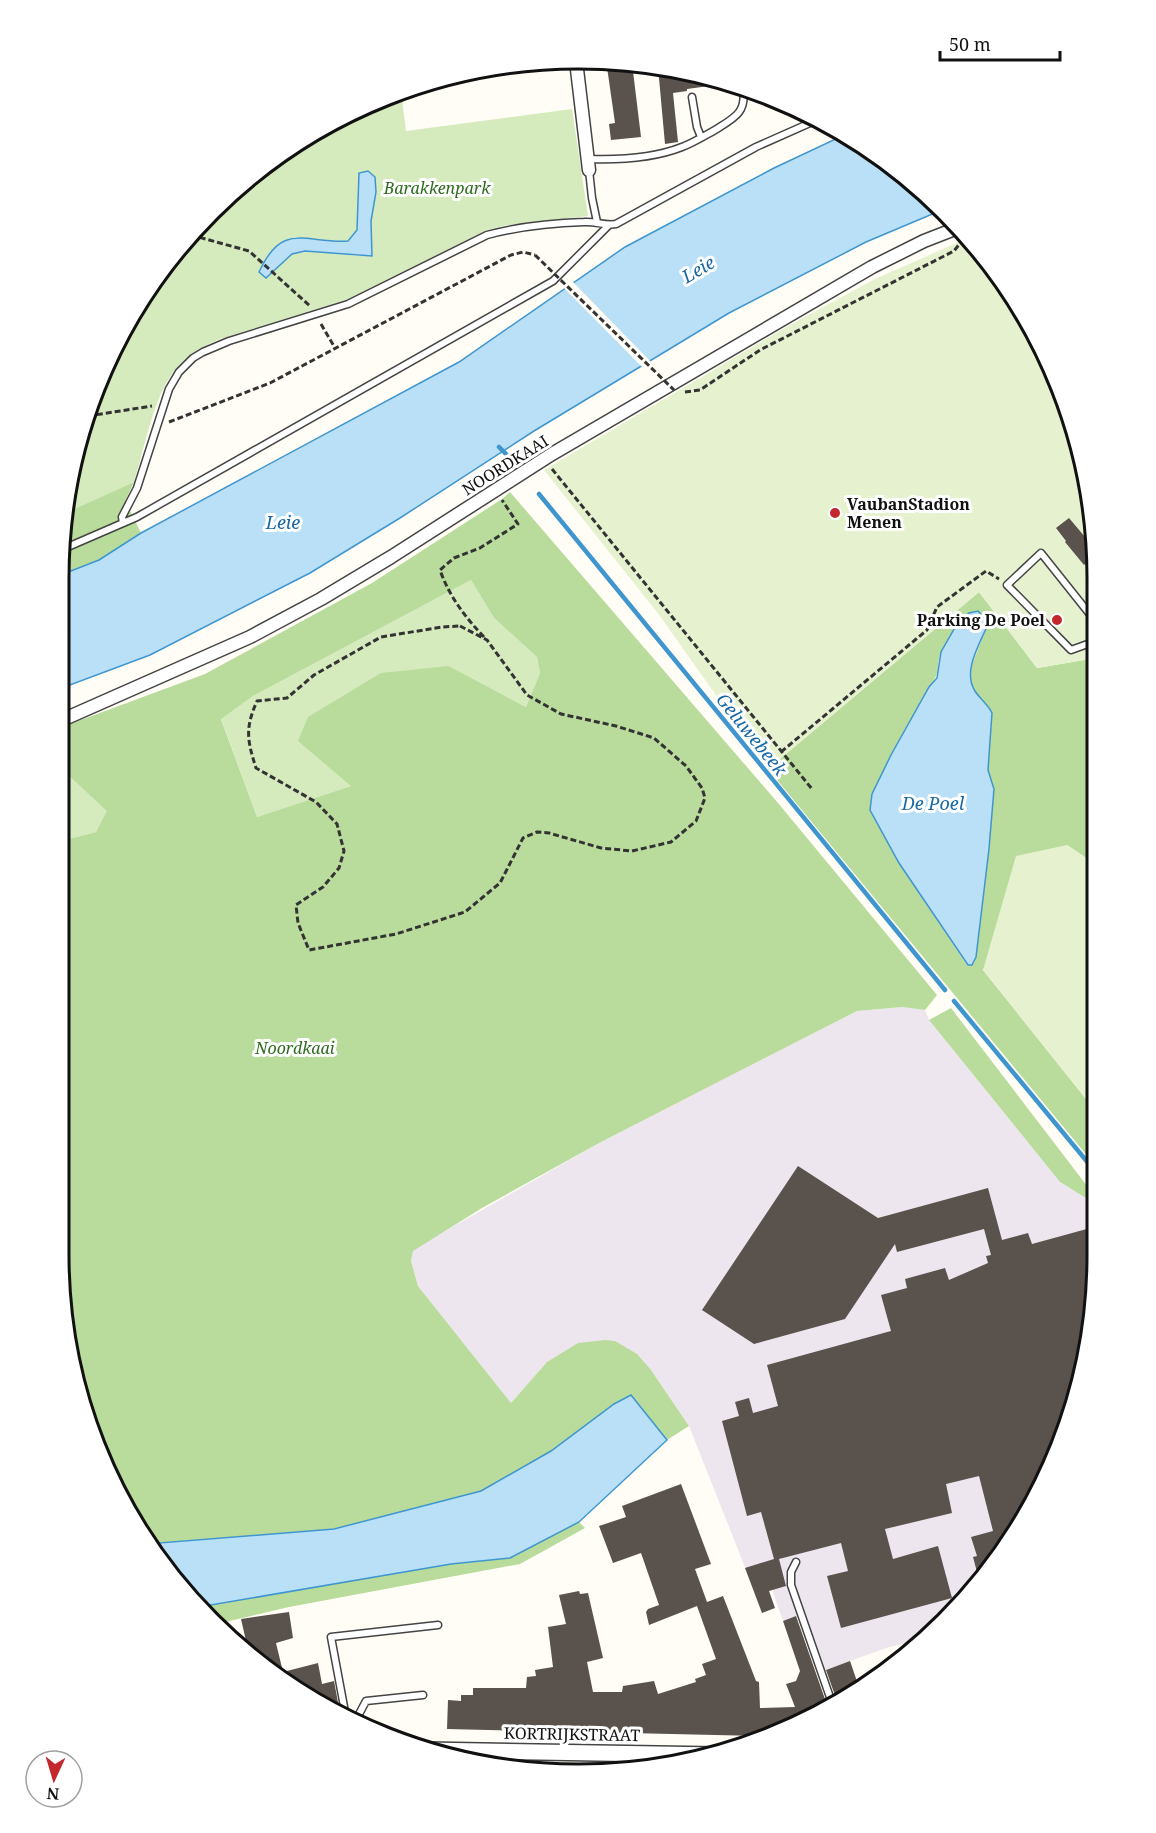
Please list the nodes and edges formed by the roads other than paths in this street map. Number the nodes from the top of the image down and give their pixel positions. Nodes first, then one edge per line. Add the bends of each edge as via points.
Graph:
1 (577, 69) edge
2 (693, 96) dead end
3 (743, 96) edge
4 (808, 124) edge
5 (701, 137) junction
6 (589, 164) junction
7 (597, 222) junction
8 (609, 225) junction
9 (950, 231) edge
10 (123, 523) junction
11 (70, 546) edge
12 (1087, 611) edge
13 (1087, 644) edge
14 (69, 717) edge
15 (796, 1562) dead end
16 (438, 1625) dead end
17 (423, 1695) dead end
18 (830, 1697) edge
19 (344, 1707) edge
20 (359, 1715) edge
21 (484, 1755) edge
22 (672, 1755) edge

1 - 6 street
2 - 5 lane
3 - 5 lane via 743,106 736,117
4 - 8 lane
5 - 6 lane via 669,152
6 - 7 lane
7 - 8 lane
7 - 10 lane via 487,235 348,304 229,341 193,358 174,381 162,406
8 - 10 lane via 553,280
9 - 14 street, NOORDKAAI via 872,267 541,462 321,599 250,637
10 - 11 lane
12 - 13 lane via 1041,553 1007,585 1071,650
15 - 18 lane via 791,1585
16 - 19 lane via 331,1637
17 - 20 lane via 366,1701
21 - 22 street, KORTRIJKSTRAAT

